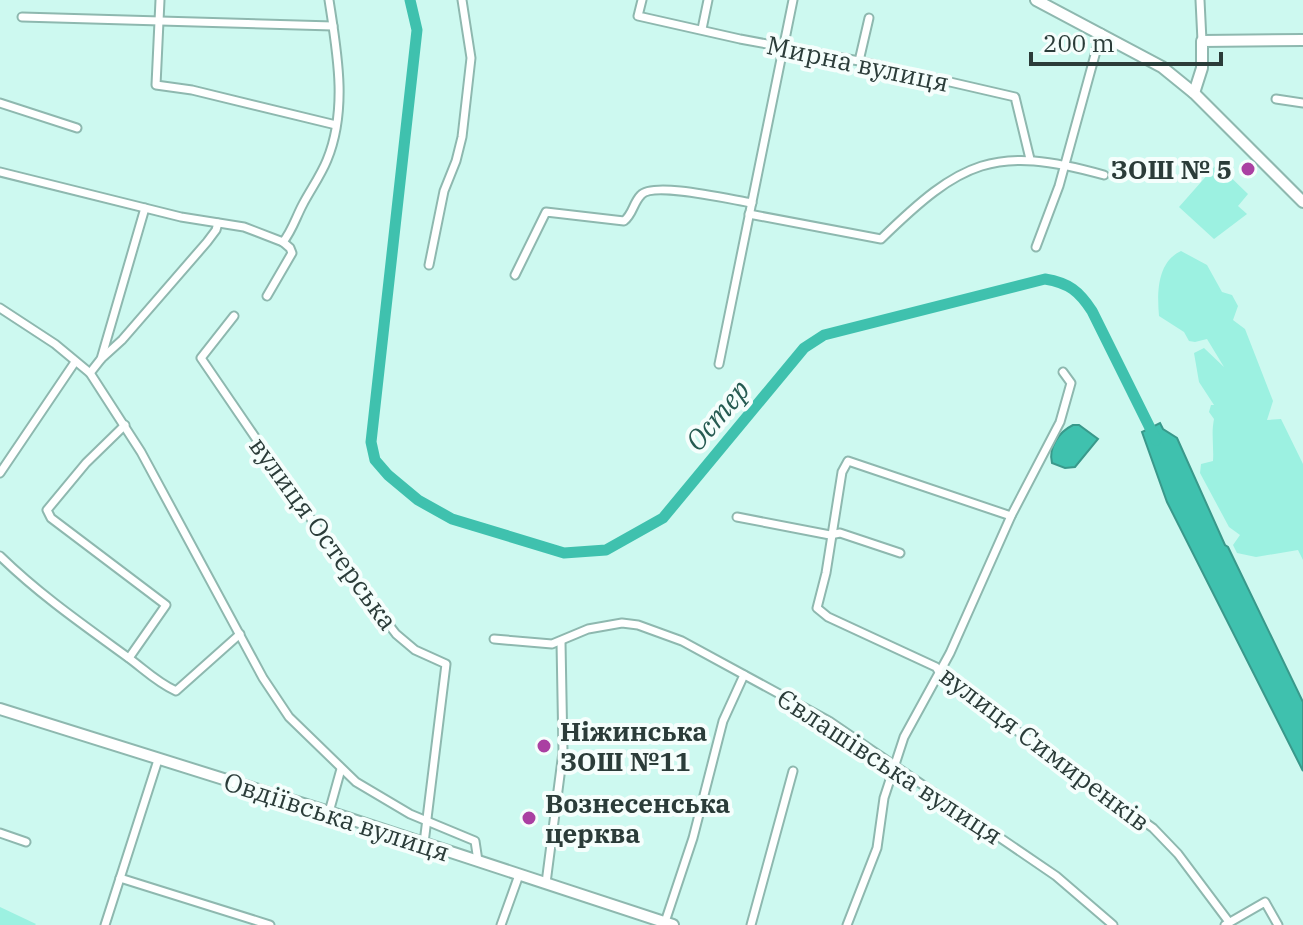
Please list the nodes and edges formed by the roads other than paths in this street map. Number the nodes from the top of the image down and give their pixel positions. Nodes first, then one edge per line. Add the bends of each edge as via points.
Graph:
1 (160, 0) edge
2 (329, 0) edge
3 (462, 0) edge
4 (642, 0) edge
5 (708, 0) edge
6 (793, 0) edge
7 (1036, 0) edge
8 (1200, 0) edge
9 (22, 17) dead end
10 (869, 18) dead end
11 (160, 20) junction
12 (333, 26) junction
13 (702, 29) junction
14 (1101, 33) junction
15 (1303, 40) edge
16 (1202, 41) junction
17 (783, 46) junction
18 (859, 61) junction
19 (1194, 93) junction
20 (1276, 99) dead end
21 (0, 103) edge
22 (1303, 103) edge
23 (336, 125) junction
24 (77, 128) dead end
25 (1030, 159) junction
26 (1064, 163) junction
27 (0, 172) edge
28 (1104, 175) dead end
29 (1303, 202) edge
30 (752, 203) junction
31 (145, 208) junction
32 (749, 214) junction
33 (218, 223) junction
34 (283, 242) junction
35 (1036, 247) dead end
36 (429, 265) dead end
37 (515, 275) dead end
38 (267, 296) dead end
39 (0, 308) edge
40 (234, 316) dead end
41 (101, 359) junction
42 (75, 362) junction
43 (719, 364) dead end
44 (1063, 372) dead end
45 (90, 373) junction
46 (125, 425) junction
47 (0, 473) edge
48 (1011, 516) junction
49 (737, 517) dead end
50 (830, 535) junction
51 (900, 553) dead end
52 (0, 556) edge
53 (240, 634) junction
54 (494, 639) dead end
55 (561, 642) junction
56 (129, 658) junction
57 (939, 672) junction
58 (744, 675) junction
59 (0, 709) edge
60 (158, 760) junction
61 (896, 764) junction
62 (341, 769) junction
63 (793, 771) dead end
64 (329, 812) junction
65 (427, 822) junction
66 (0, 833) edge
67 (26, 842) dead end
68 (424, 843) junction
69 (478, 861) junction
70 (519, 875) junction
71 (120, 878) junction
72 (546, 883) junction
73 (1227, 923) edge
74 (669, 924) edge
75 (105, 925) edge
76 (270, 925) edge
77 (501, 925) edge
78 (751, 925) edge
79 (847, 925) edge
80 (1113, 925) edge
81 (1278, 925) edge

1 - 11 street
2 - 12 street
3 - 36 street via 471,58 462,137 441,202
4 - 13 street, Мирна вулиця via 638,16
5 - 13 street
6 - 17 street
7 - 14 main road
8 - 16 street
9 - 11 street
10 - 18 street
11 - 12 street
11 - 23 street via 156,85
12 - 23 street via 339,77
13 - 17 street, Мирна вулиця
14 - 19 main road via 1150,59
14 - 26 street
15 - 16 main road
16 - 19 main road via 1202,68
17 - 18 street, Мирна вулиця
17 - 30 street
18 - 25 street, Мирна вулиця via 1015,97
19 - 29 main road
20 - 22 street
21 - 24 street
23 - 34 street via 328,157
25 - 26 street
25 - 32 street via 991,162 950,181 881,239
26 - 28 street
26 - 35 street
27 - 31 street
30 - 32 street
30 - 37 street via 670,190 641,195 624,221 546,212
31 - 33 street
31 - 41 street
32 - 43 street
33 - 34 street
33 - 41 street via 207,242
34 - 38 street via 292,253
39 - 42 street
40 - 65 street, вулиця Остерська via 201,358 396,634 446,664
41 - 45 street
42 - 45 street
42 - 47 street
44 - 48 street via 1071,383 1060,422
45 - 46 street
46 - 53 street
46 - 56 street via 47,510 166,605
48 - 50 street via 848,461
48 - 57 street
49 - 50 street
50 - 51 street via 840,533
50 - 57 street, вулиця Симиренків via 817,608 925,660
52 - 56 street via 34,589
53 - 56 street via 176,691
53 - 62 street via 289,717
54 - 55 street, Євлашівська вулиця
55 - 58 street, Євлашівська вулиця via 606,625 638,625 682,641
55 - 72 street via 563,752
57 - 61 street via 904,737
57 - 73 street, вулиця Симиренків via 1153,828 1169,842
58 - 61 street, Євлашівська вулиця via 800,703
58 - 74 street via 723,721
59 - 60 main road, Овдіївська вулиця
60 - 64 main road, Овдіївська вулиця
60 - 71 street
61 - 79 street via 881,812 881,835
61 - 80 street, Євлашівська вулиця via 1056,876
62 - 64 street
62 - 65 street
63 - 78 street
64 - 68 main road, Овдіївська вулиця
65 - 68 street, вулиця Остерська
65 - 69 street via 475,841
66 - 67 street
68 - 69 main road, Овдіївська вулиця
69 - 70 main road, Овдіївська вулиця
70 - 72 main road, Овдіївська вулиця
70 - 77 street
71 - 75 street
71 - 76 street
72 - 74 main road, Овдіївська вулиця
73 - 81 street, вулиця Симиренків via 1265,902

